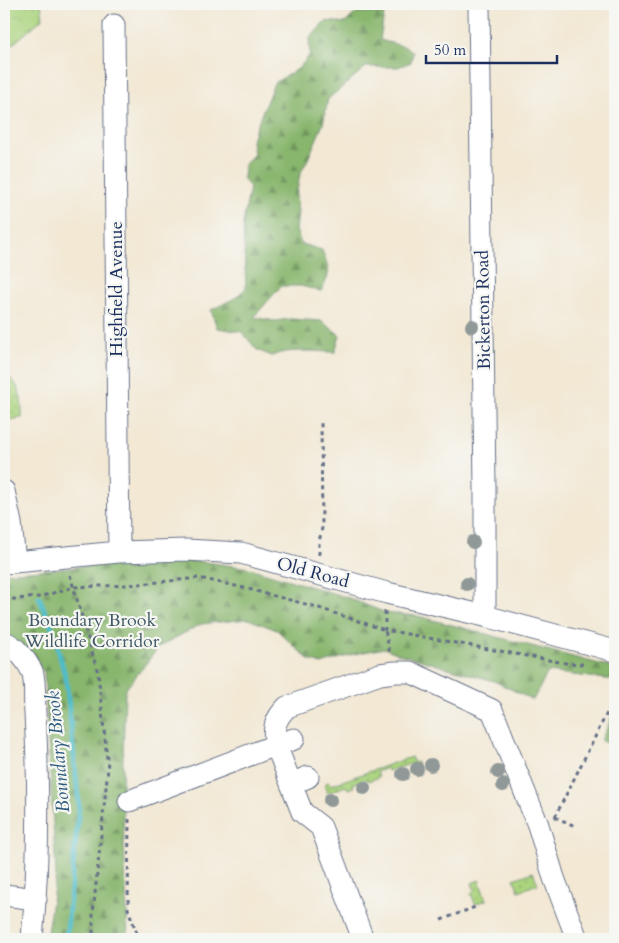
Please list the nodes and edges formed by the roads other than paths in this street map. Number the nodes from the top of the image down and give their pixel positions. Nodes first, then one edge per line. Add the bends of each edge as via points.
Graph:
1 (479, 4) edge
2 (114, 25) dead end
3 (4, 491) edge
4 (119, 552) junction
5 (9, 562) edge
6 (485, 616) junction
7 (4, 642) edge
8 (615, 651) edge
9 (285, 742) junction
10 (129, 801) road end
11 (4, 895) edge
12 (36, 899) junction
13 (32, 939) edge
14 (364, 939) edge
15 (577, 939) edge

1 - 6 street, Bickerton Road
2 - 4 street, Highfield Avenue
3 - 5 street via 11,524
4 - 5 street, Old Road
4 - 6 street, Old Road via 186,550 241,553
6 - 8 street, Old Road
7 - 12 street via 18,651 33,673 37,757
9 - 10 street
9 - 14 street via 299,781 302,812 321,827
9 - 15 street via 273,734 275,723 279,714 304,693 380,674 410,672 492,710 547,821 554,878
11 - 12 street
12 - 13 street

